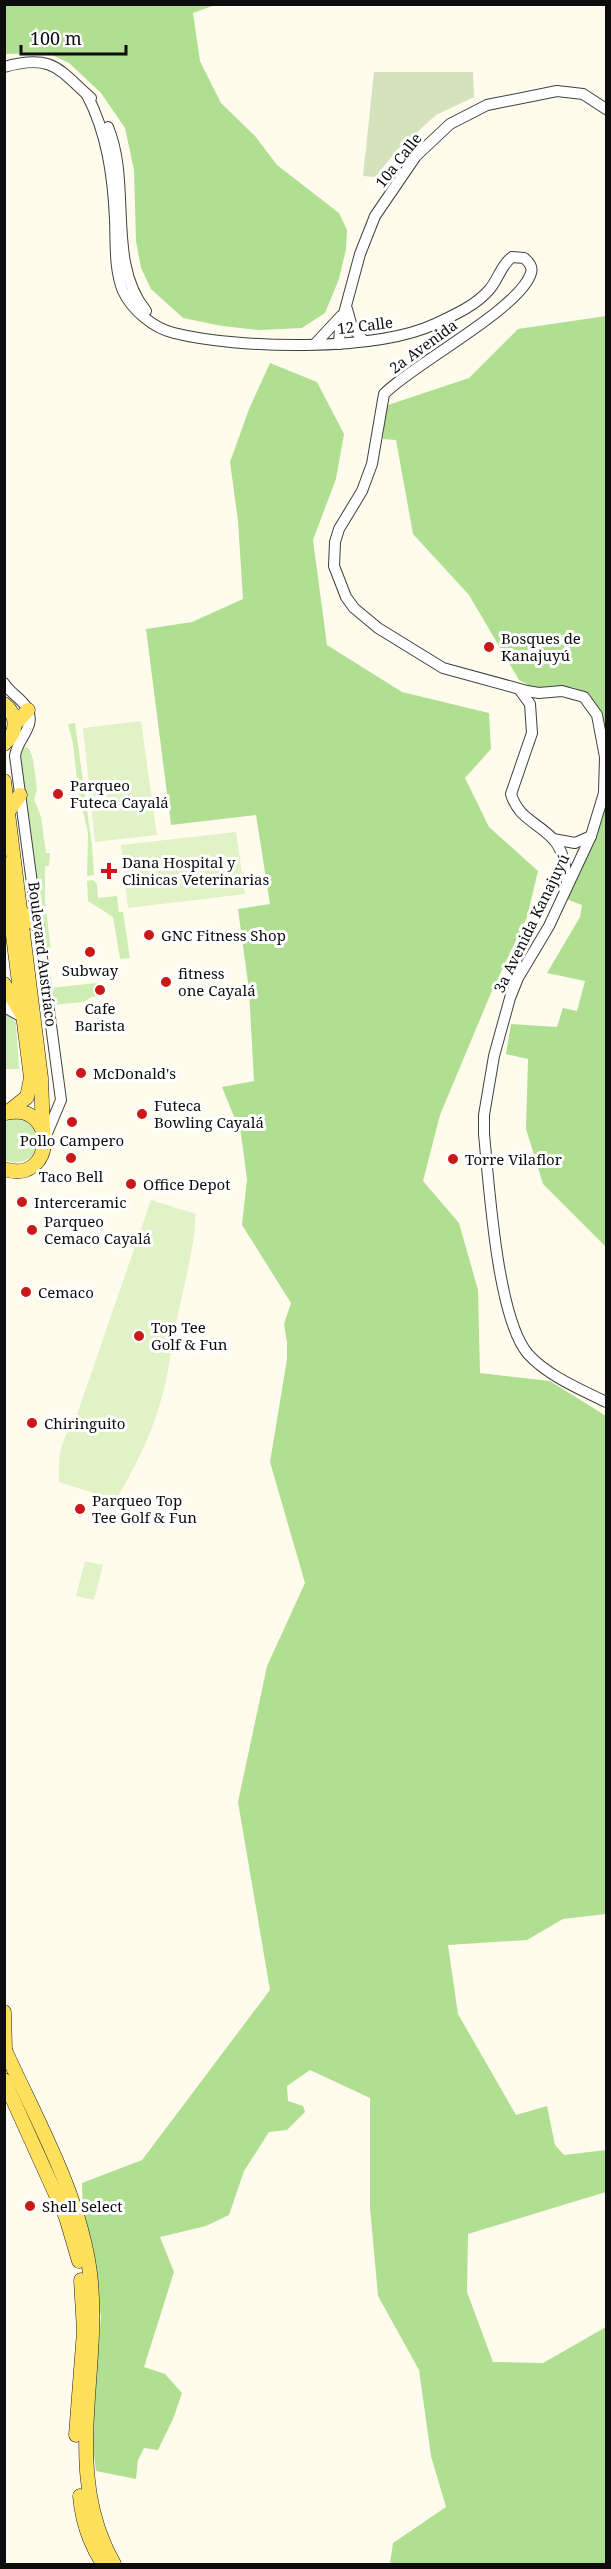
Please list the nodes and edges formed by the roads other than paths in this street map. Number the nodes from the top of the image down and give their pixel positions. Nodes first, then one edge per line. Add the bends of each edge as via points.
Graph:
1 (4, 67) edge
2 (606, 108) edge
3 (524, 258) joint
4 (347, 308) junction
5 (364, 341) junction
6 (343, 343) junction
7 (315, 344) junction
8 (4, 683) edge
9 (518, 687) junction
10 (539, 693) junction
11 (4, 704) edge
12 (530, 707) junction
13 (28, 710) junction
14 (15, 724) junction
15 (4, 744) edge
16 (4, 781) edge
17 (20, 795) junction
18 (8, 812) junction
19 (591, 836) junction
20 (553, 839) junction
21 (4, 864) edge
22 (567, 884) junction
23 (12, 916) edge
24 (37, 925) junction
25 (4, 984) edge
26 (4, 995) edge
27 (6, 1008) edge
28 (24, 1018) junction
29 (6, 1113) edge
30 (44, 1134) junction
31 (6, 1173) edge
32 (606, 1402) edge
33 (4, 2012) edge
34 (5, 2049) edge
35 (4, 2080) edge
36 (102, 2565) edge
37 (114, 2565) edge

1 - 7 street, 12 Calle via 30,62 50,65 67,74 87,95 105,141 118,274 122,288 141,315 162,328 221,341
2 - 4 street, 10a Calle via 583,94 557,91 487,105 450,124 416,156 375,216 360,254
3 - 5 street, 12 Calle via 508,260 490,289 466,309 409,334
3 - 9 street, 2a Avenida via 531,274 510,299 384,394 372,464 362,491 338,531 333,553 346,597 355,610 378,628 443,668
4 - 5 street via 352,327
4 - 6 street, 10a Calle via 340,328
4 - 7 street
5 - 6 street, 12 Calle
6 - 7 street, 12 Calle
8 - 13 street
9 - 10 street, 3a Avenida Kanajuyú
9 - 12 street
10 - 12 street
10 - 19 street, 3a Avenida Kanajuyú via 578,694 597,715 606,774
11 - 14 main road via 13,712
12 - 20 street via 531,740 511,794 519,811
13 - 14 main road
13 - 17 street, Boulevard Austríaco via 30,725 16,750
14 - 15 main road
16 - 18 main road, Boulevard Austríaco
17 - 18 main road
17 - 24 street, Boulevard Austríaco
18 - 23 main road, Boulevard Austríaco
19 - 20 street via 575,843
19 - 22 street, 3a Avenida Kanajuyú
20 - 22 street via 565,864
21 - 23 main road, Boulevard Austríaco
22 - 32 street, 3a Avenida Kanajuyú via 510,998 494,1056 484,1134 501,1272 517,1338 544,1369
23 - 24 main road
23 - 28 main road, Boulevard Austríaco
23 - 30 main road, Boulevard Austríaco via 41,1078
24 - 30 street, Boulevard Austríaco via 61,1100
25 - 28 main road
26 - 27 street
27 - 28 street, Boulevard Austríaco
28 - 29 main road, Boulevard Austríaco via 30,1089 20,1105
29 - 30 main road via 20,1112 32,1117
30 - 31 main road via 44,1152 36,1163
33 - 34 main road
34 - 37 main road via 69,2194 86,2251 93,2313 85,2429 87,2479 98,2534
35 - 36 main road via 66,2217 80,2265 84,2331 76,2444 82,2515

